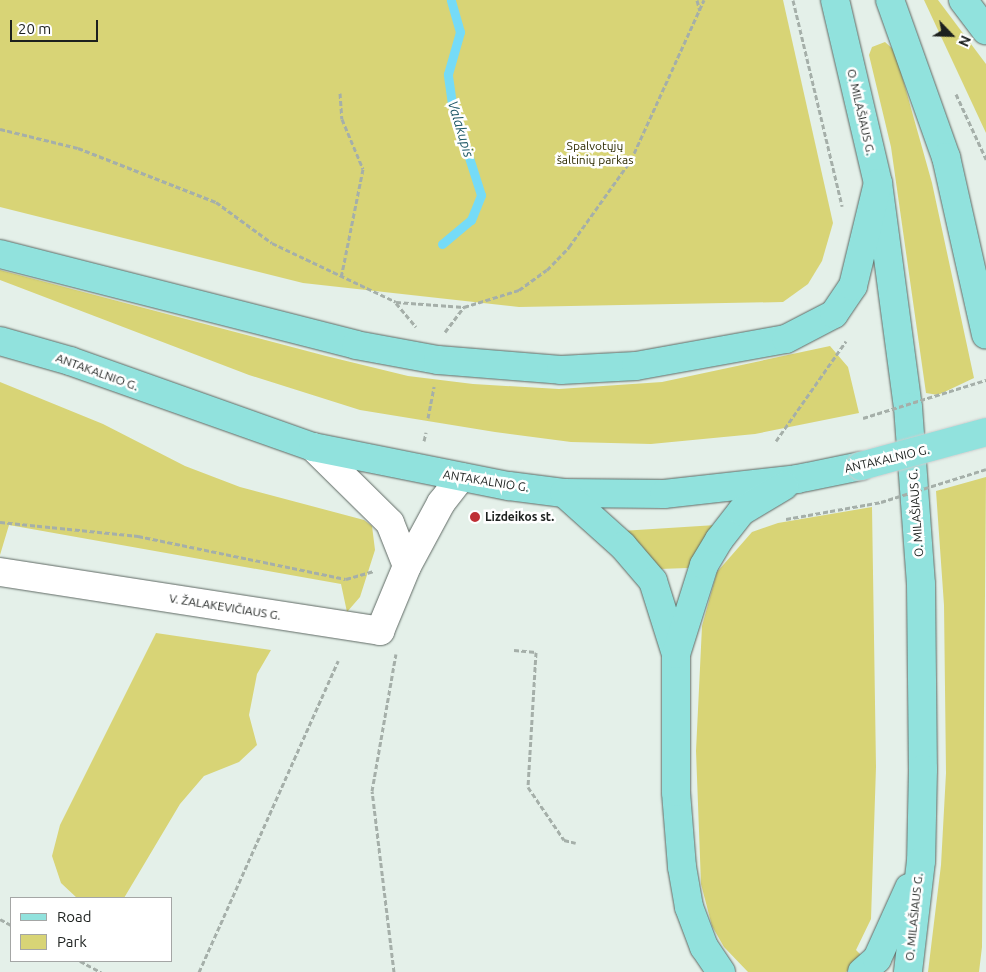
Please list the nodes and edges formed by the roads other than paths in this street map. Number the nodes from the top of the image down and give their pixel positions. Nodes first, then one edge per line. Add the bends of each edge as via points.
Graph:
1 (835, 0) edge
2 (890, 0) edge
3 (963, 0) edge
4 (986, 30) edge
5 (878, 183) junction
6 (0, 254) edge
7 (0, 325) edge
8 (986, 334) edge
9 (0, 341) edge
10 (70, 361) junction
11 (986, 432) edge
12 (313, 447) junction
13 (462, 477) junction
14 (796, 479) junction
15 (564, 493) junction
16 (407, 566) junction
17 (0, 572) edge
18 (676, 654) junction
19 (921, 861) junction
20 (721, 972) edge
21 (862, 972) edge
22 (908, 972) edge

1 - 5 main road, O. MILAŠIAUS G.
2 - 8 main road via 946,157
3 - 4 main road
5 - 6 main road via 855,277 834,314 786,339 636,366 561,370 438,360 356,345
5 - 19 main road, O. MILAŠIAUS G. via 908,407 921,584
7 - 10 main road
9 - 10 main road, ANTAKALNIO G.
10 - 12 main road, ANTAKALNIO G.
11 - 14 main road, ANTAKALNIO G., bridge via 861,466
12 - 13 main road, ANTAKALNIO G.
12 - 16 street via 390,523
13 - 15 main road, ANTAKALNIO G.
13 - 16 street, V. ŽALAKEVIČIAUS G. via 441,503
14 - 15 main road, ANTAKALNIO G. via 664,494
14 - 18 main road via 742,511 719,540 704,565
15 - 18 main road via 623,546 653,581
16 - 17 street, V. ŽALAKEVIČIAUS G. via 380,631
18 - 20 main road via 676,792 682,867 692,915 704,947
19 - 21 main road via 889,938 877,959
19 - 22 main road, O. MILAŠIAUS G.

